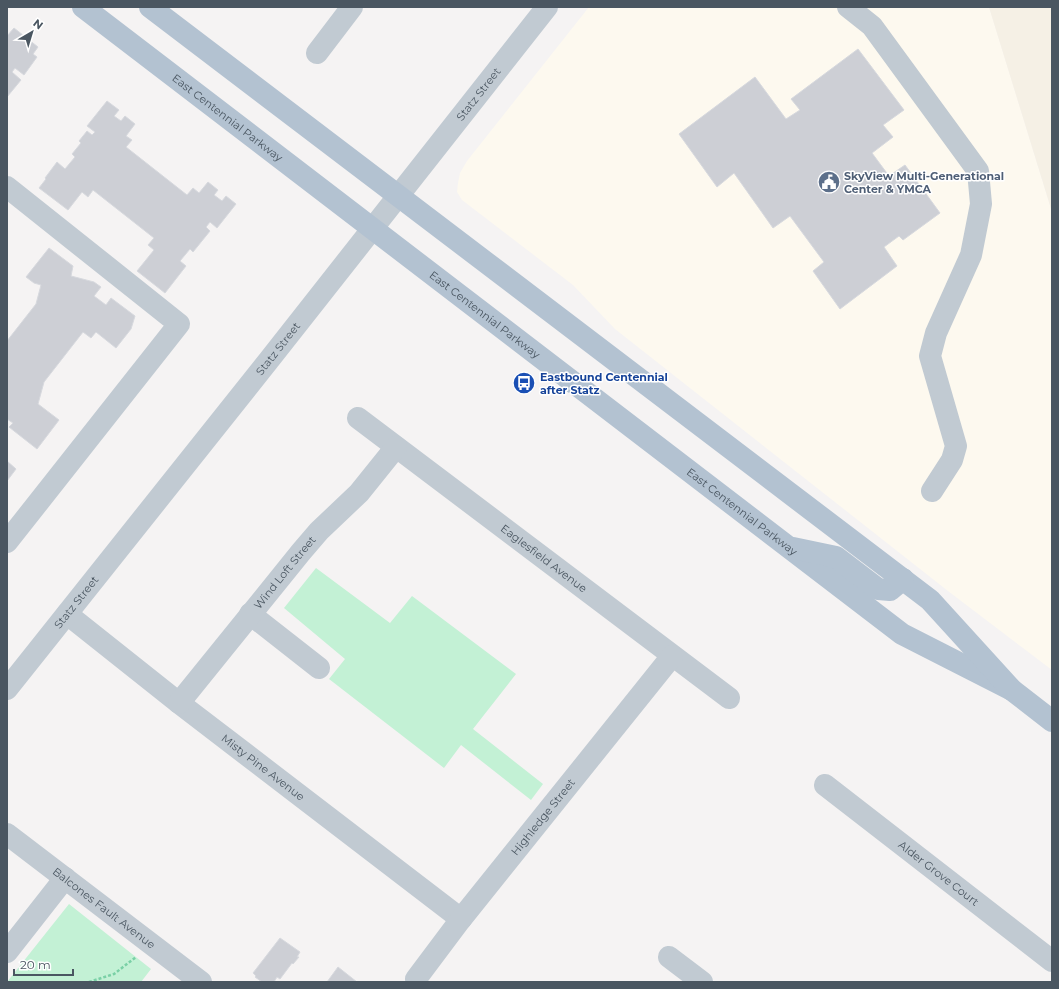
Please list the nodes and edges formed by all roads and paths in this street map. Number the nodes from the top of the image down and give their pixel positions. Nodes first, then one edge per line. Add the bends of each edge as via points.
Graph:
1 (83, 7) edge
2 (150, 7) edge
3 (352, 7) edge
4 (547, 7) edge
5 (848, 7) edge
6 (317, 53) dead end
7 (7, 187) edge
8 (398, 196) junction
9 (372, 228) junction
10 (358, 418) dead end
11 (396, 447) junction
12 (932, 491) dead end
13 (7, 542) edge
14 (788, 547) junction
15 (903, 580) junction
16 (67, 614) junction
17 (250, 614) junction
18 (672, 656) junction
19 (320, 668) dead end
20 (7, 689) edge
21 (1012, 690) junction
22 (729, 698) dead end
23 (179, 703) junction
24 (1052, 720) edge
25 (825, 785) dead end
26 (7, 834) edge
27 (65, 878) junction
28 (461, 919) junction
29 (153, 945) junction
30 (7, 952) edge
31 (669, 956) dead end
32 (1052, 961) edge
33 (416, 979) dead end
34 (89, 982) edge
35 (201, 982) edge
36 (702, 982) edge

1 - 9 main road, East Centennial Parkway
2 - 8 main road, East Centennial Parkway
3 - 6 street
4 - 8 street, Statz Street
5 - 12 street via 872,26 978,170 980,204 971,255 936,333 930,356 956,446 952,460
7 - 13 street via 179,324
8 - 9 street, Statz Street
8 - 15 main road, East Centennial Parkway
9 - 14 main road, East Centennial Parkway
9 - 16 street, Statz Street
10 - 11 street, Eaglesfield Avenue
11 - 17 street, Wind Loft Street via 359,493 319,531
11 - 18 street, Eaglesfield Avenue
14 - 15 main road via 836,557 878,589 890,590
14 - 21 main road, East Centennial Parkway via 902,634
15 - 21 main road, East Centennial Parkway via 930,600
16 - 20 street, Statz Street
16 - 23 street, Misty Pine Avenue
17 - 19 street
17 - 23 street, Wind Loft Street
18 - 22 street, Eaglesfield Avenue
18 - 28 street, Highledge Street
21 - 24 main road, East Centennial Parkway
23 - 28 street, Misty Pine Avenue
25 - 32 street, Alder Grove Court
26 - 27 street, Balcones Fault Avenue
27 - 29 street, Balcones Fault Avenue
27 - 30 street
28 - 33 street, Highledge Street
29 - 34 path via 114,974
29 - 35 street, Balcones Fault Avenue
31 - 36 street

